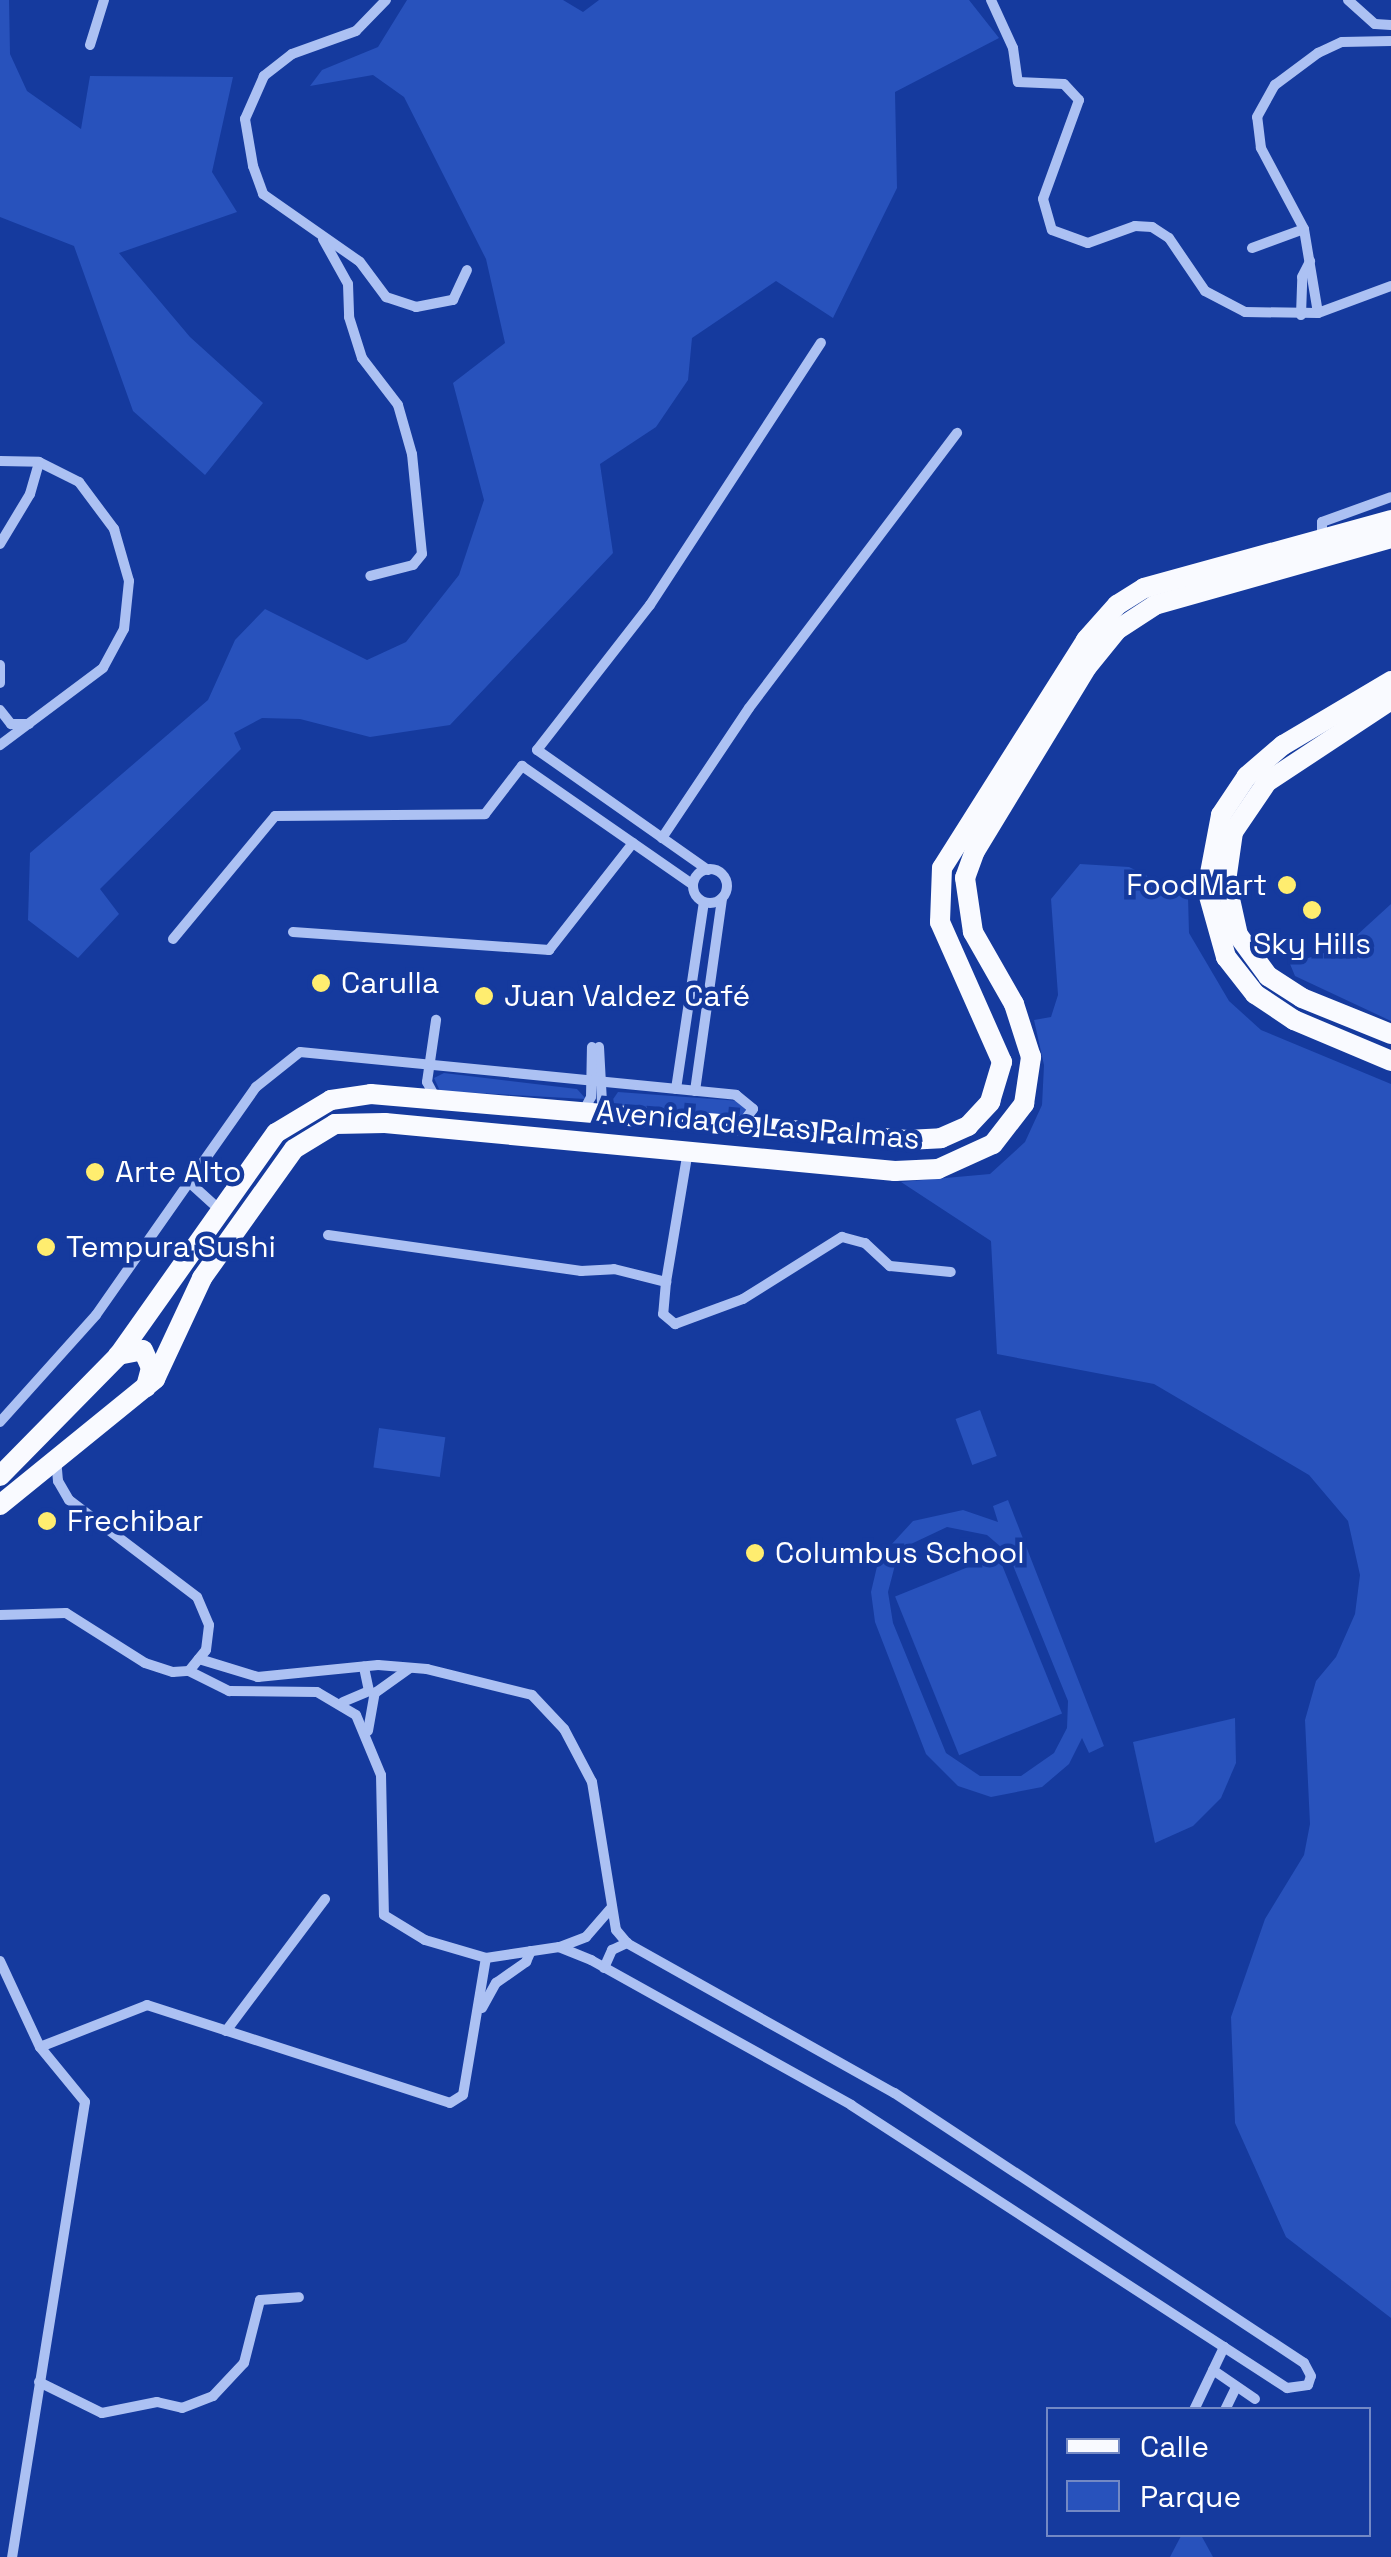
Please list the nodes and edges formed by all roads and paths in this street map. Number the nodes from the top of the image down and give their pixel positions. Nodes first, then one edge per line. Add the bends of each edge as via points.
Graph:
1 (104, 0) edge
2 (386, 0) edge
3 (992, 0) edge
4 (1348, 0) edge
5 (1391, 25) edge
6 (1391, 41) edge
7 (90, 45) dead end
8 (1304, 230) junction
9 (319, 234) junction
10 (1252, 248) dead end
11 (1310, 260) junction
12 (467, 270) dead end
13 (1391, 286) edge
14 (1318, 313) junction
15 (1301, 314) junction
16 (821, 343) dead end
17 (957, 433) dead end
18 (0, 461) edge
19 (39, 462) junction
20 (1391, 498) edge
21 (1391, 520) edge
22 (1322, 537) junction
23 (1391, 538) edge
24 (0, 544) edge
25 (370, 576) dead end
26 (0, 665) edge
27 (1391, 681) edge
28 (0, 684) edge
29 (1391, 700) edge
30 (0, 710) edge
31 (30, 724) junction
32 (0, 745) edge
33 (662, 838) junction
34 (634, 843) junction
35 (708, 870) junction
36 (693, 885) junction
37 (722, 898) junction
38 (704, 902) junction
39 (293, 932) dead end
40 (173, 939) dead end
41 (436, 1020) dead end
42 (1391, 1034) edge
43 (596, 1047) dead end
44 (1391, 1061) edge
45 (429, 1067) junction
46 (597, 1082) junction
47 (676, 1089) junction
48 (696, 1091) junction
49 (445, 1102) junction
50 (578, 1115) junction
51 (616, 1118) junction
52 (720, 1128) junction
53 (688, 1150) junction
54 (189, 1182) junction
55 (222, 1212) junction
56 (328, 1235) dead end
57 (951, 1272) dead end
58 (666, 1282) junction
59 (118, 1356) junction
60 (146, 1387) junction
61 (0, 1422) edge
62 (56, 1459) junction
63 (0, 1476) edge
64 (0, 1504) edge
65 (0, 1615) edge
66 (199, 1659) junction
67 (364, 1667) junction
68 (411, 1668) junction
69 (190, 1671) junction
70 (343, 1702) junction
71 (371, 1743) junction
72 (324, 1900) dead end
73 (611, 1908) junction
74 (628, 1943) junction
75 (559, 1948) junction
76 (531, 1952) junction
77 (486, 1958) junction
78 (0, 1962) edge
79 (604, 1968) junction
80 (476, 2024) junction
81 (226, 2031) junction
82 (40, 2047) junction
83 (299, 2297) dead end
84 (1224, 2348) junction
85 (1213, 2370) junction
86 (38, 2382) junction
87 (1236, 2386) junction
88 (1255, 2399) dead end
89 (1195, 2407) edge
90 (1226, 2407) edge
91 (12, 2557) edge

1 - 7 street
2 - 9 street via 356,31 292,54 264,76 246,119 263,194
3 - 15 street via 1013,48 1018,82 1064,84 1079,100 1043,199 1052,230 1088,243 1135,226 1152,227 1169,238 1222,304
4 - 5 street via 1375,24
6 - 8 street via 1342,42 1318,52 1263,101 1255,132
8 - 10 street
8 - 11 street
9 - 12 street via 360,262 386,297 402,304 452,300
9 - 25 street via 348,284 349,317 362,358 398,405 412,454 422,554 413,565
11 - 14 street
11 - 15 street via 1302,277
13 - 14 street
14 - 15 street
16 - 33 street via 650,605 537,750
17 - 33 street via 749,708
18 - 19 street
19 - 24 street via 30,494
19 - 31 street via 79,482 102,506 124,556 129,607 103,668
20 - 22 street via 1322,522
21 - 22 main road, Avenida de Las Palmas
22 - 52 main road, Avenida de Las Palmas via 1166,579 1117,605 947,851 938,886 940,922 996,1036 1002,1062 995,1092 976,1118 954,1133 924,1140
23 - 53 main road, Avenida de Las Palmas via 1155,605 1117,630 1087,667 965,878 973,932 1014,1004 1031,1057 1024,1104 1006,1133 958,1164 922,1171
26 - 28 street
27 - 44 main road via 1283,745 1248,776 1221,815 1206,889 1226,956 1255,994 1294,1020
29 - 42 main road via 1266,782 1233,832 1226,881 1238,935 1268,976 1302,998
30 - 31 street via 11,724
31 - 32 street
33 - 35 street
34 - 36 street
34 - 39 street via 549,950
34 - 40 street via 522,766 484,814 275,816
35 - 36 street
35 - 37 street via 725,879
36 - 38 street
37 - 38 street
37 - 48 street
38 - 47 street
41 - 45 street
43 - 46 street
45 - 46 street
45 - 49 street via 427,1089
45 - 54 street via 340,1051 300,1052 283,1060 228,1123
46 - 47 street
46 - 50 street
46 - 51 street via 605,1109
47 - 48 street
48 - 52 street via 750,1102 747,1121
49 - 50 main road, Avenida de Las Palmas
49 - 55 main road, Avenida de Las Palmas via 371,1094 312,1108 276,1133
50 - 51 main road, Avenida de Las Palmas
51 - 52 main road, Avenida de Las Palmas
53 - 58 street
53 - 60 main road, Avenida de Las Palmas via 385,1123 324,1129 294,1149 202,1278 168,1361
54 - 55 street
54 - 61 street via 96,1315
55 - 59 main road, Avenida de Las Palmas
56 - 58 street via 614,1269
57 - 58 street via 890,1266 866,1243 842,1237 742,1300 675,1324 663,1314
59 - 60 main road via 143,1350 150,1368
59 - 63 main road, Avenida de Las Palmas
60 - 62 main road, Avenida de Las Palmas
62 - 64 main road, Avenida de Las Palmas
62 - 66 street via 69,1500 197,1598 209,1625
65 - 69 street via 66,1613 145,1663
66 - 67 street via 258,1677
66 - 69 street
67 - 68 street
67 - 70 street via 369,1691
68 - 71 street via 375,1693 366,1724
68 - 73 street via 503,1683 549,1711 592,1782
69 - 70 street via 230,1691 317,1692
70 - 71 street
71 - 77 street via 382,1776 384,1916 425,1940
72 - 81 street
73 - 74 street via 616,1930
73 - 75 street via 586,1937
74 - 79 street via 612,1950
74 - 84 street via 894,2094 1266,2336 1304,2363 1310,2381 1303,2389 1287,2388
75 - 76 street
75 - 79 street
76 - 77 street
76 - 80 street via 491,1990
77 - 80 street
78 - 82 street
79 - 84 street via 851,2104
80 - 81 street via 463,2095 450,2103
81 - 82 street via 140,2005
82 - 86 street via 78,2085 85,2121
83 - 86 street via 260,2300 244,2363 213,2396 182,2408 157,2402 102,2414
84 - 85 street
85 - 87 street
85 - 89 street
86 - 91 street
87 - 88 street
87 - 90 street

